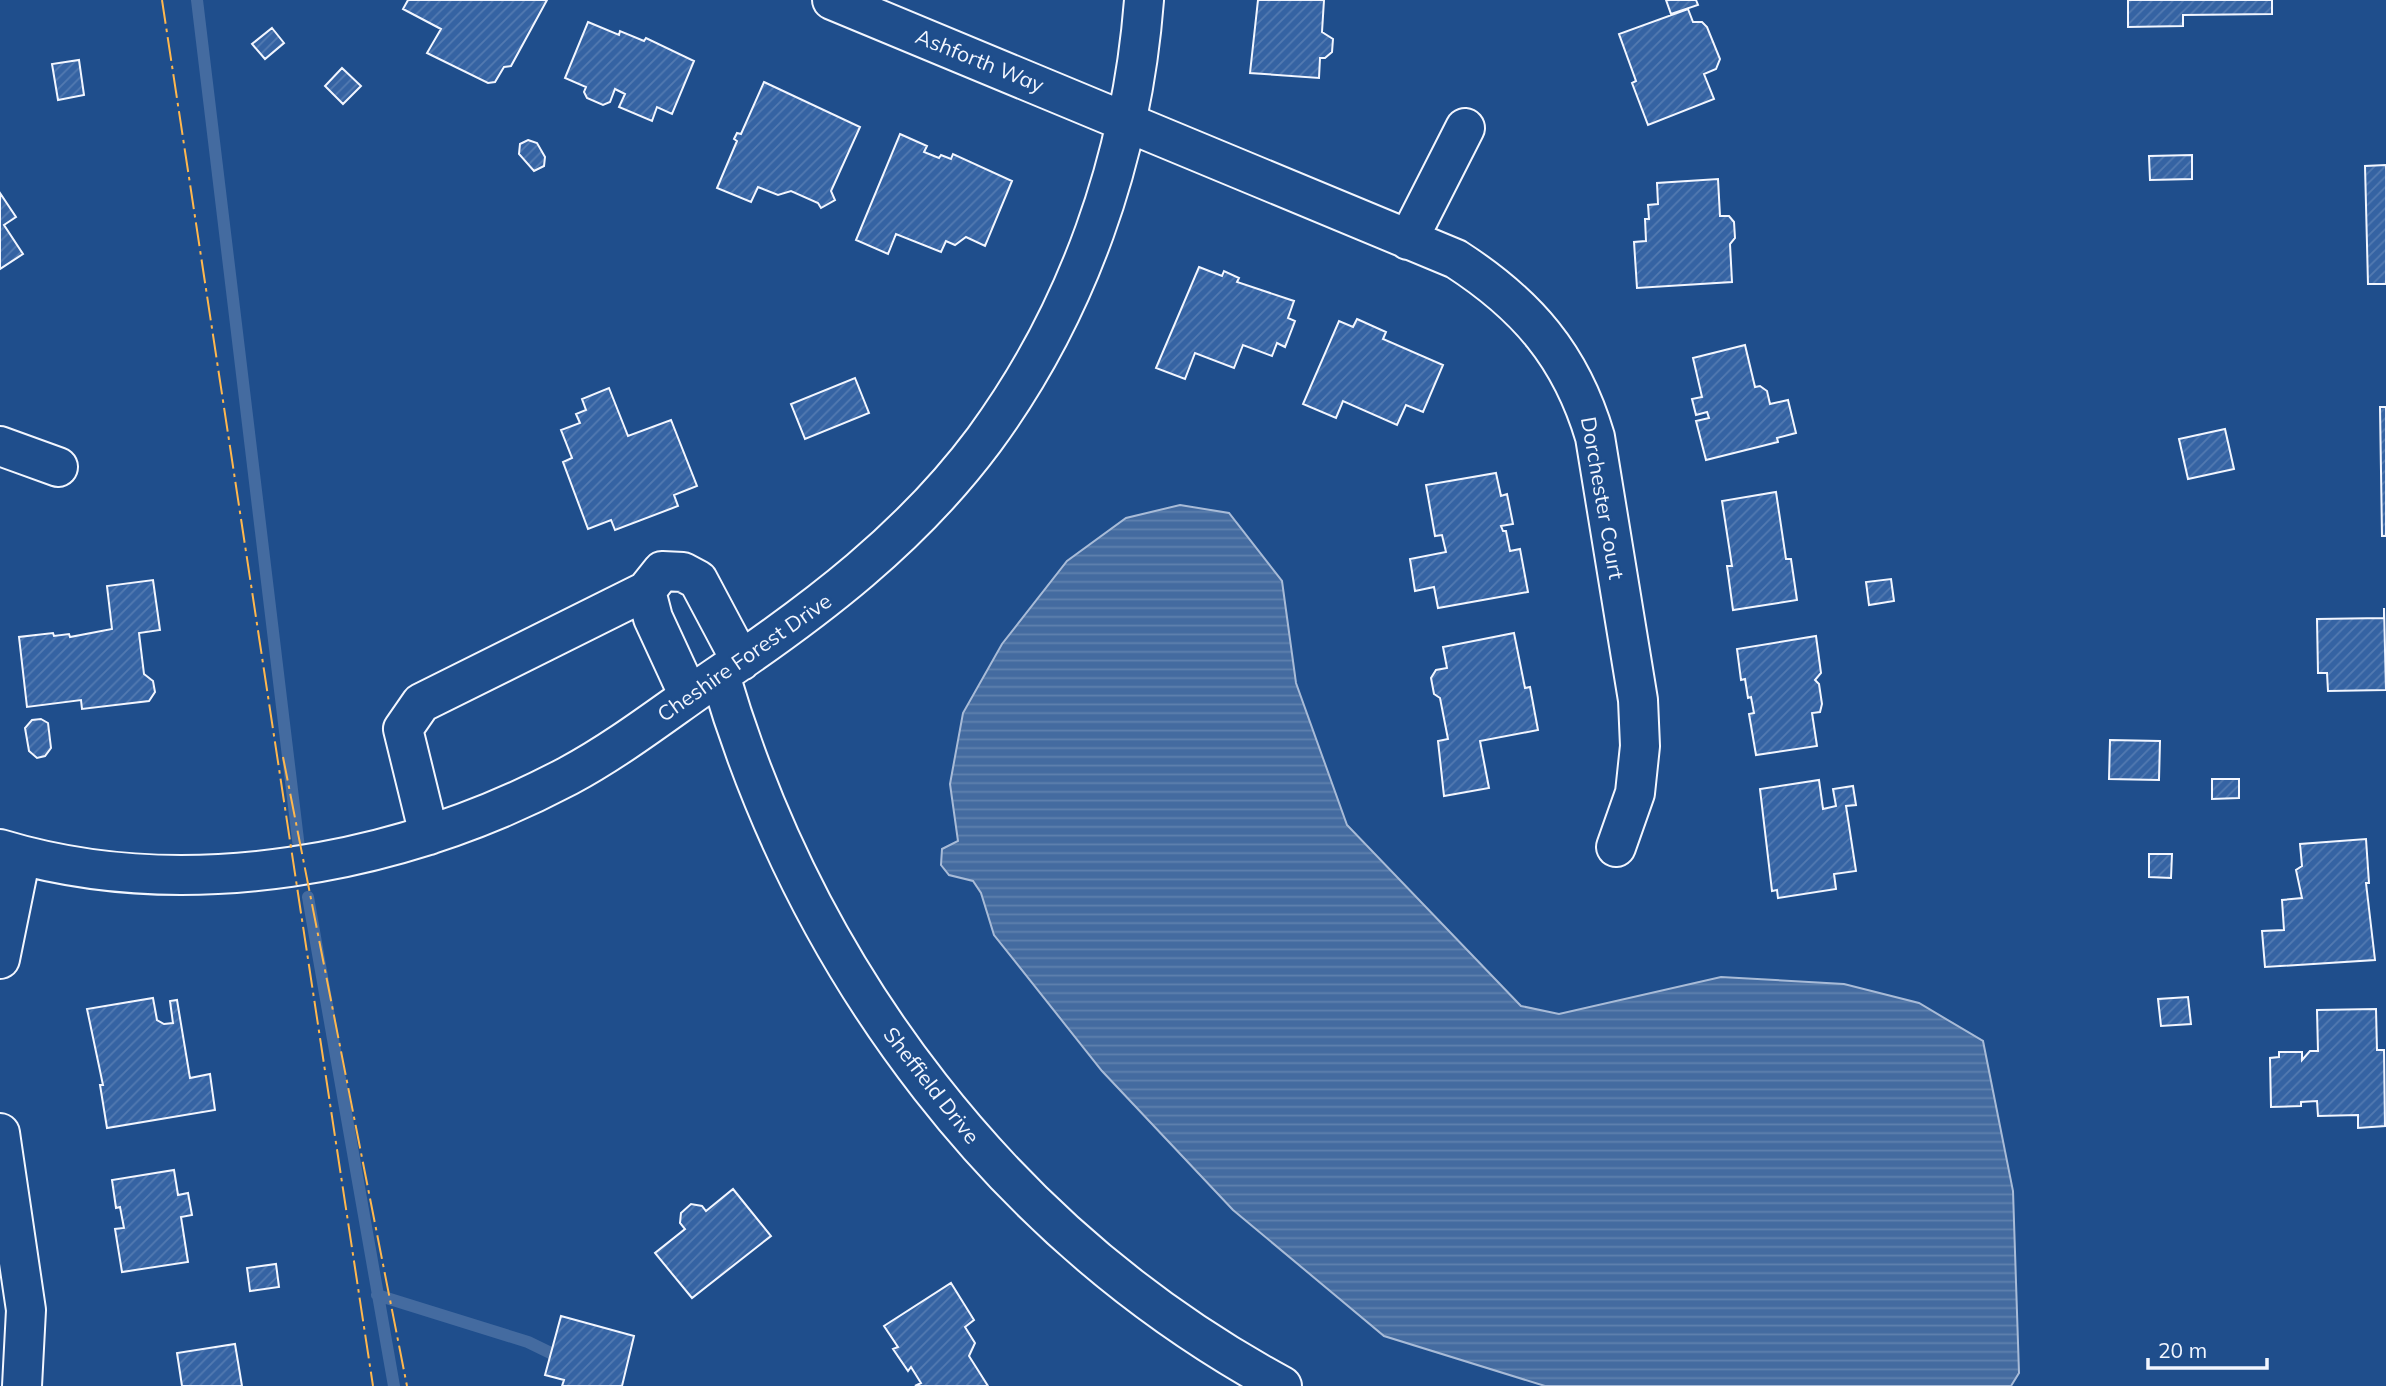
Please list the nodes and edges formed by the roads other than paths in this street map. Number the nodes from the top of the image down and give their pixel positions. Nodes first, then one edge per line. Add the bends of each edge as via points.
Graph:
1 (832, 0) edge
2 (1144, 0) edge
3 (1127, 121) junction
4 (1465, 128) dead end
5 (1408, 240) junction
6 (0, 446) edge
7 (58, 467) dead end
8 (646, 591) junction
9 (731, 668) junction
10 (689, 696) junction
11 (429, 835) junction
12 (1616, 847) dead end
13 (11, 852) edge
14 (0, 959) edge
15 (0, 1133) edge
16 (22, 1386) edge
17 (1282, 1386) edge

1 - 3 street, Ashforth Way
2 - 3 street, Cheshire Forest Drive
3 - 5 street, Dorchester Court
3 - 9 street, Cheshire Forest Drive via 1110,187 1063,309 985,438 944,491 863,571 782,635
4 - 5 street
5 - 12 street, Dorchester Court via 1456,259 1494,284 1539,327 1586,404 1637,700 1640,746 1635,793
6 - 7 street
8 - 9 street, Sheffield Drive via 662,571 683,572 698,580
8 - 10 street via 653,618
8 - 11 street via 421,704 403,729
9 - 10 street, Cheshire Forest Drive
9 - 17 street, Sheffield Drive via 763,803 797,879 880,1020 961,1126 1090,1254 1163,1311
10 - 11 street, Cheshire Forest Drive via 571,774 494,813
11 - 13 street, Cheshire Forest Drive via 311,864 231,872 97,869
13 - 14 street
15 - 16 street via 26,1310

